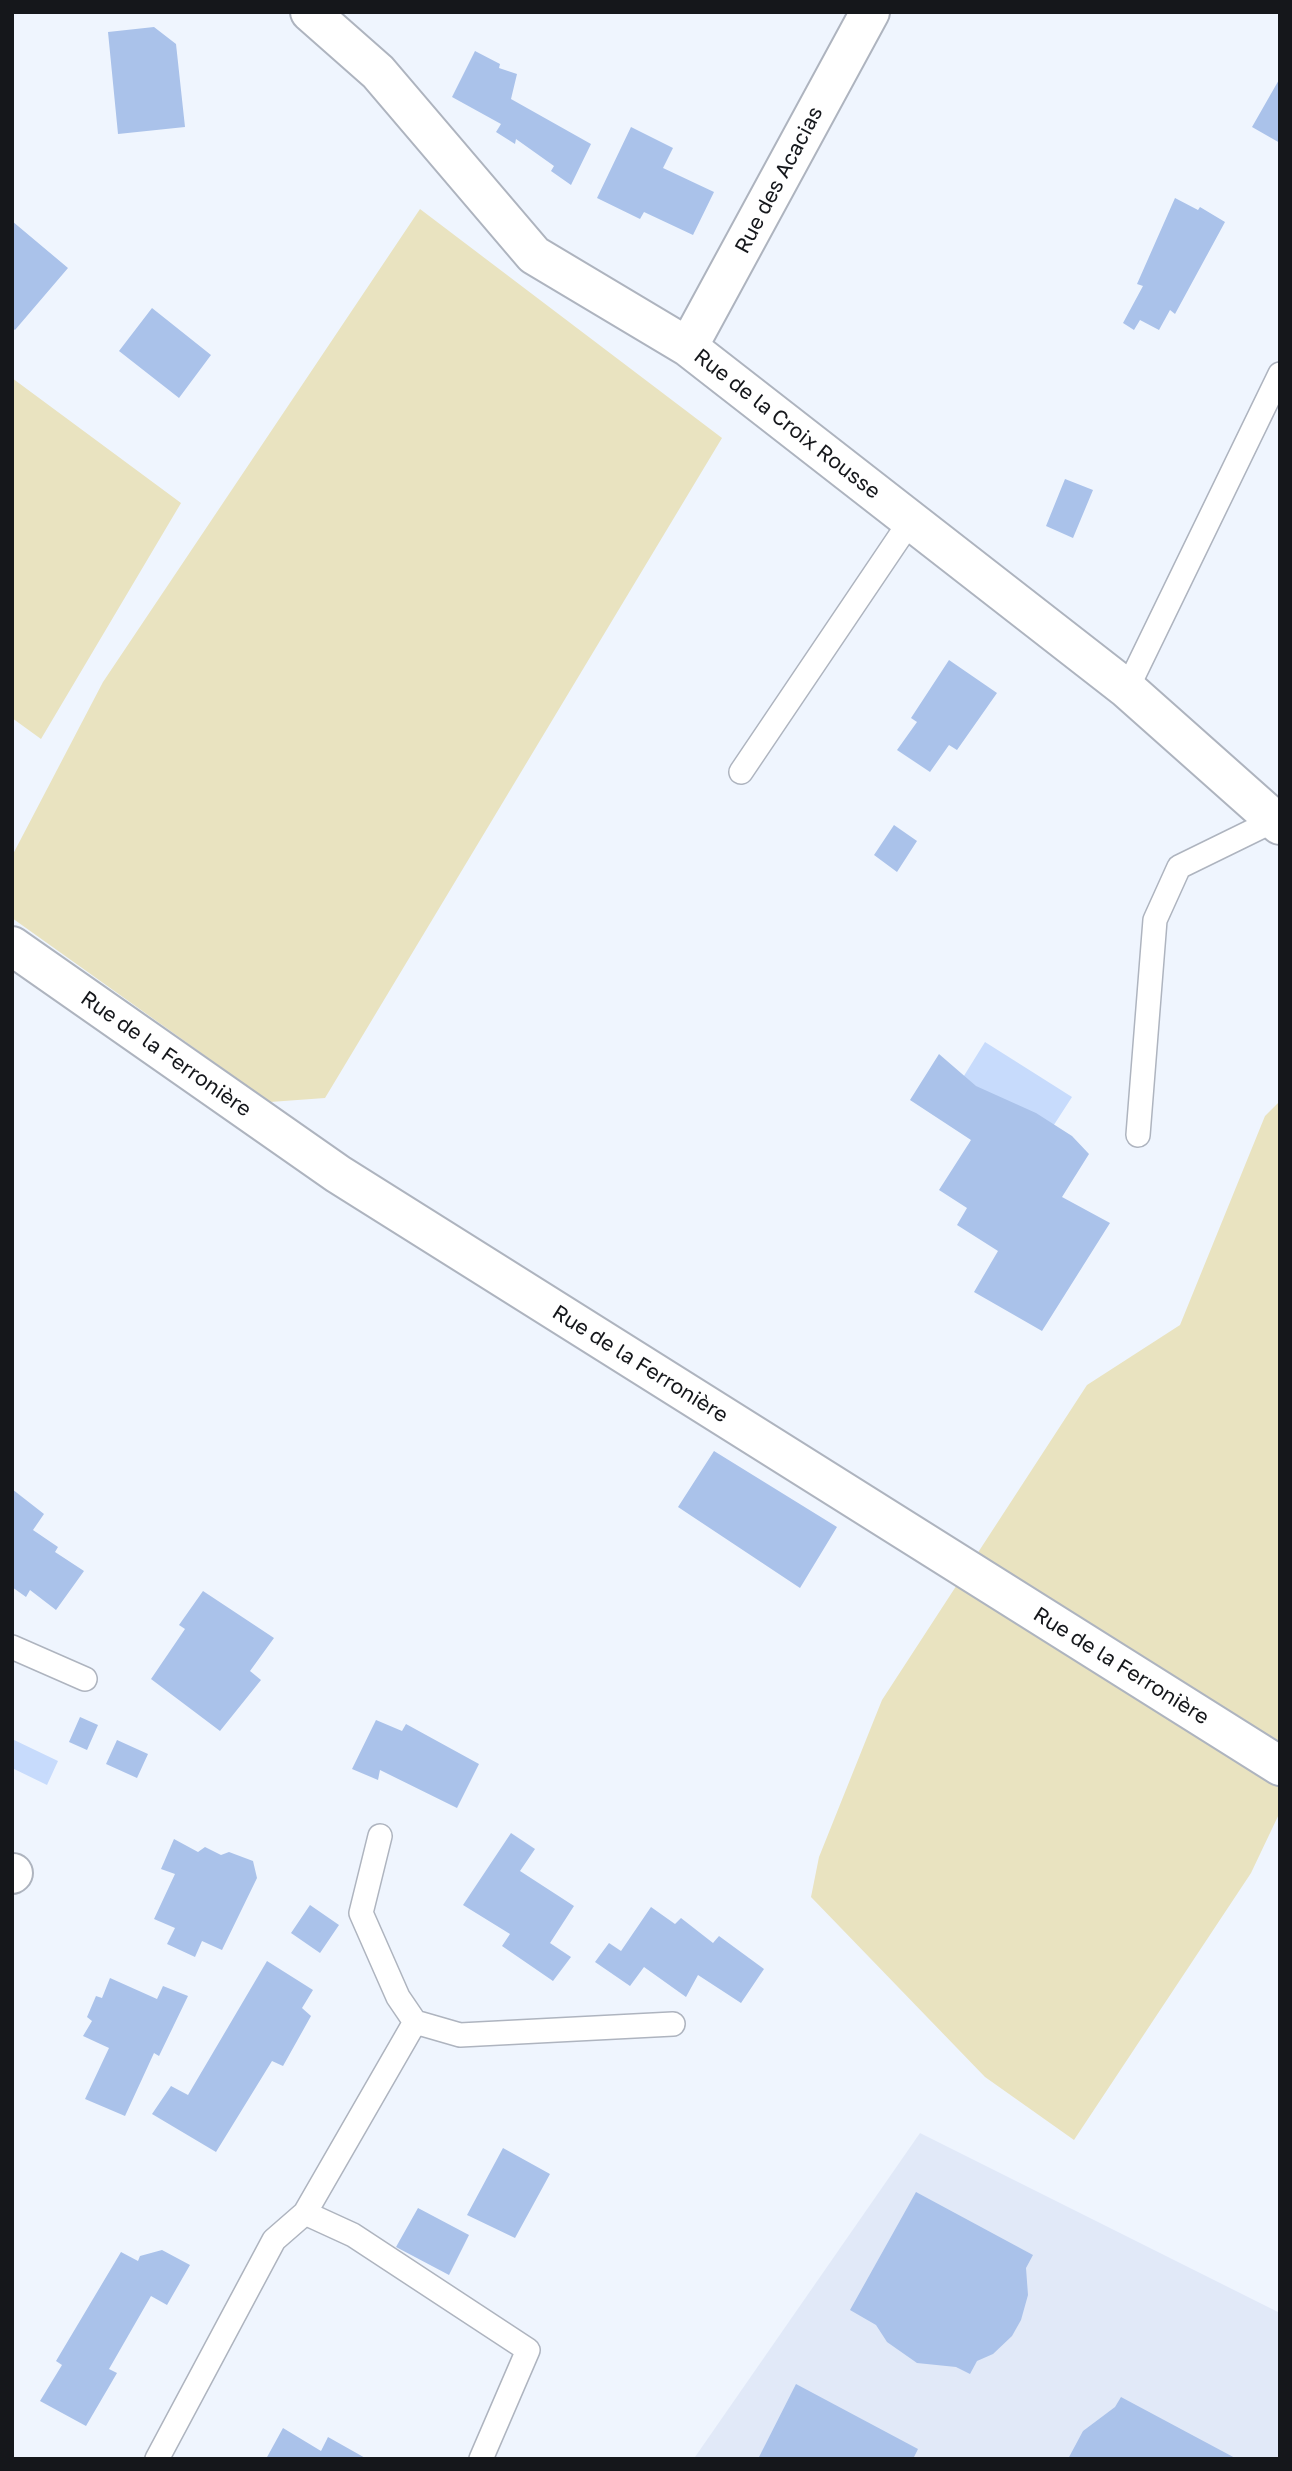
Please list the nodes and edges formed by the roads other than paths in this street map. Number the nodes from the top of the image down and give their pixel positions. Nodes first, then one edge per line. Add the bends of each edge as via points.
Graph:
1 (310, 12) edge
2 (870, 12) edge
3 (688, 347) junction
4 (1280, 374) edge
5 (911, 520) junction
6 (1127, 689) junction
7 (741, 772) dead end
8 (1276, 823) edge
9 (12, 946) edge
10 (1138, 1135) dead end
11 (12, 1647) edge
12 (85, 1679) dead end
13 (1280, 1766) edge
14 (380, 1836) dead end
15 (415, 2022) junction
16 (673, 2024) dead end
17 (305, 2213) junction
18 (157, 2459) edge
19 (481, 2459) edge

1 - 3 street, Rue de la Croix Rousse via 378,72 534,255
2 - 3 street, Rue des Acacias
3 - 5 street, Rue de la Croix Rousse
4 - 6 lane
5 - 6 street, Rue de la Croix Rousse
5 - 7 lane
6 - 8 street, Rue de la Croix Rousse
8 - 10 lane via 1179,867 1155,920
9 - 13 street, Rue de la Ferronière via 338,1174
11 - 12 lane
14 - 15 lane via 361,1913 398,1997
15 - 16 lane via 460,2035
15 - 17 lane
17 - 18 lane via 274,2240
17 - 19 lane via 353,2235 528,2350

